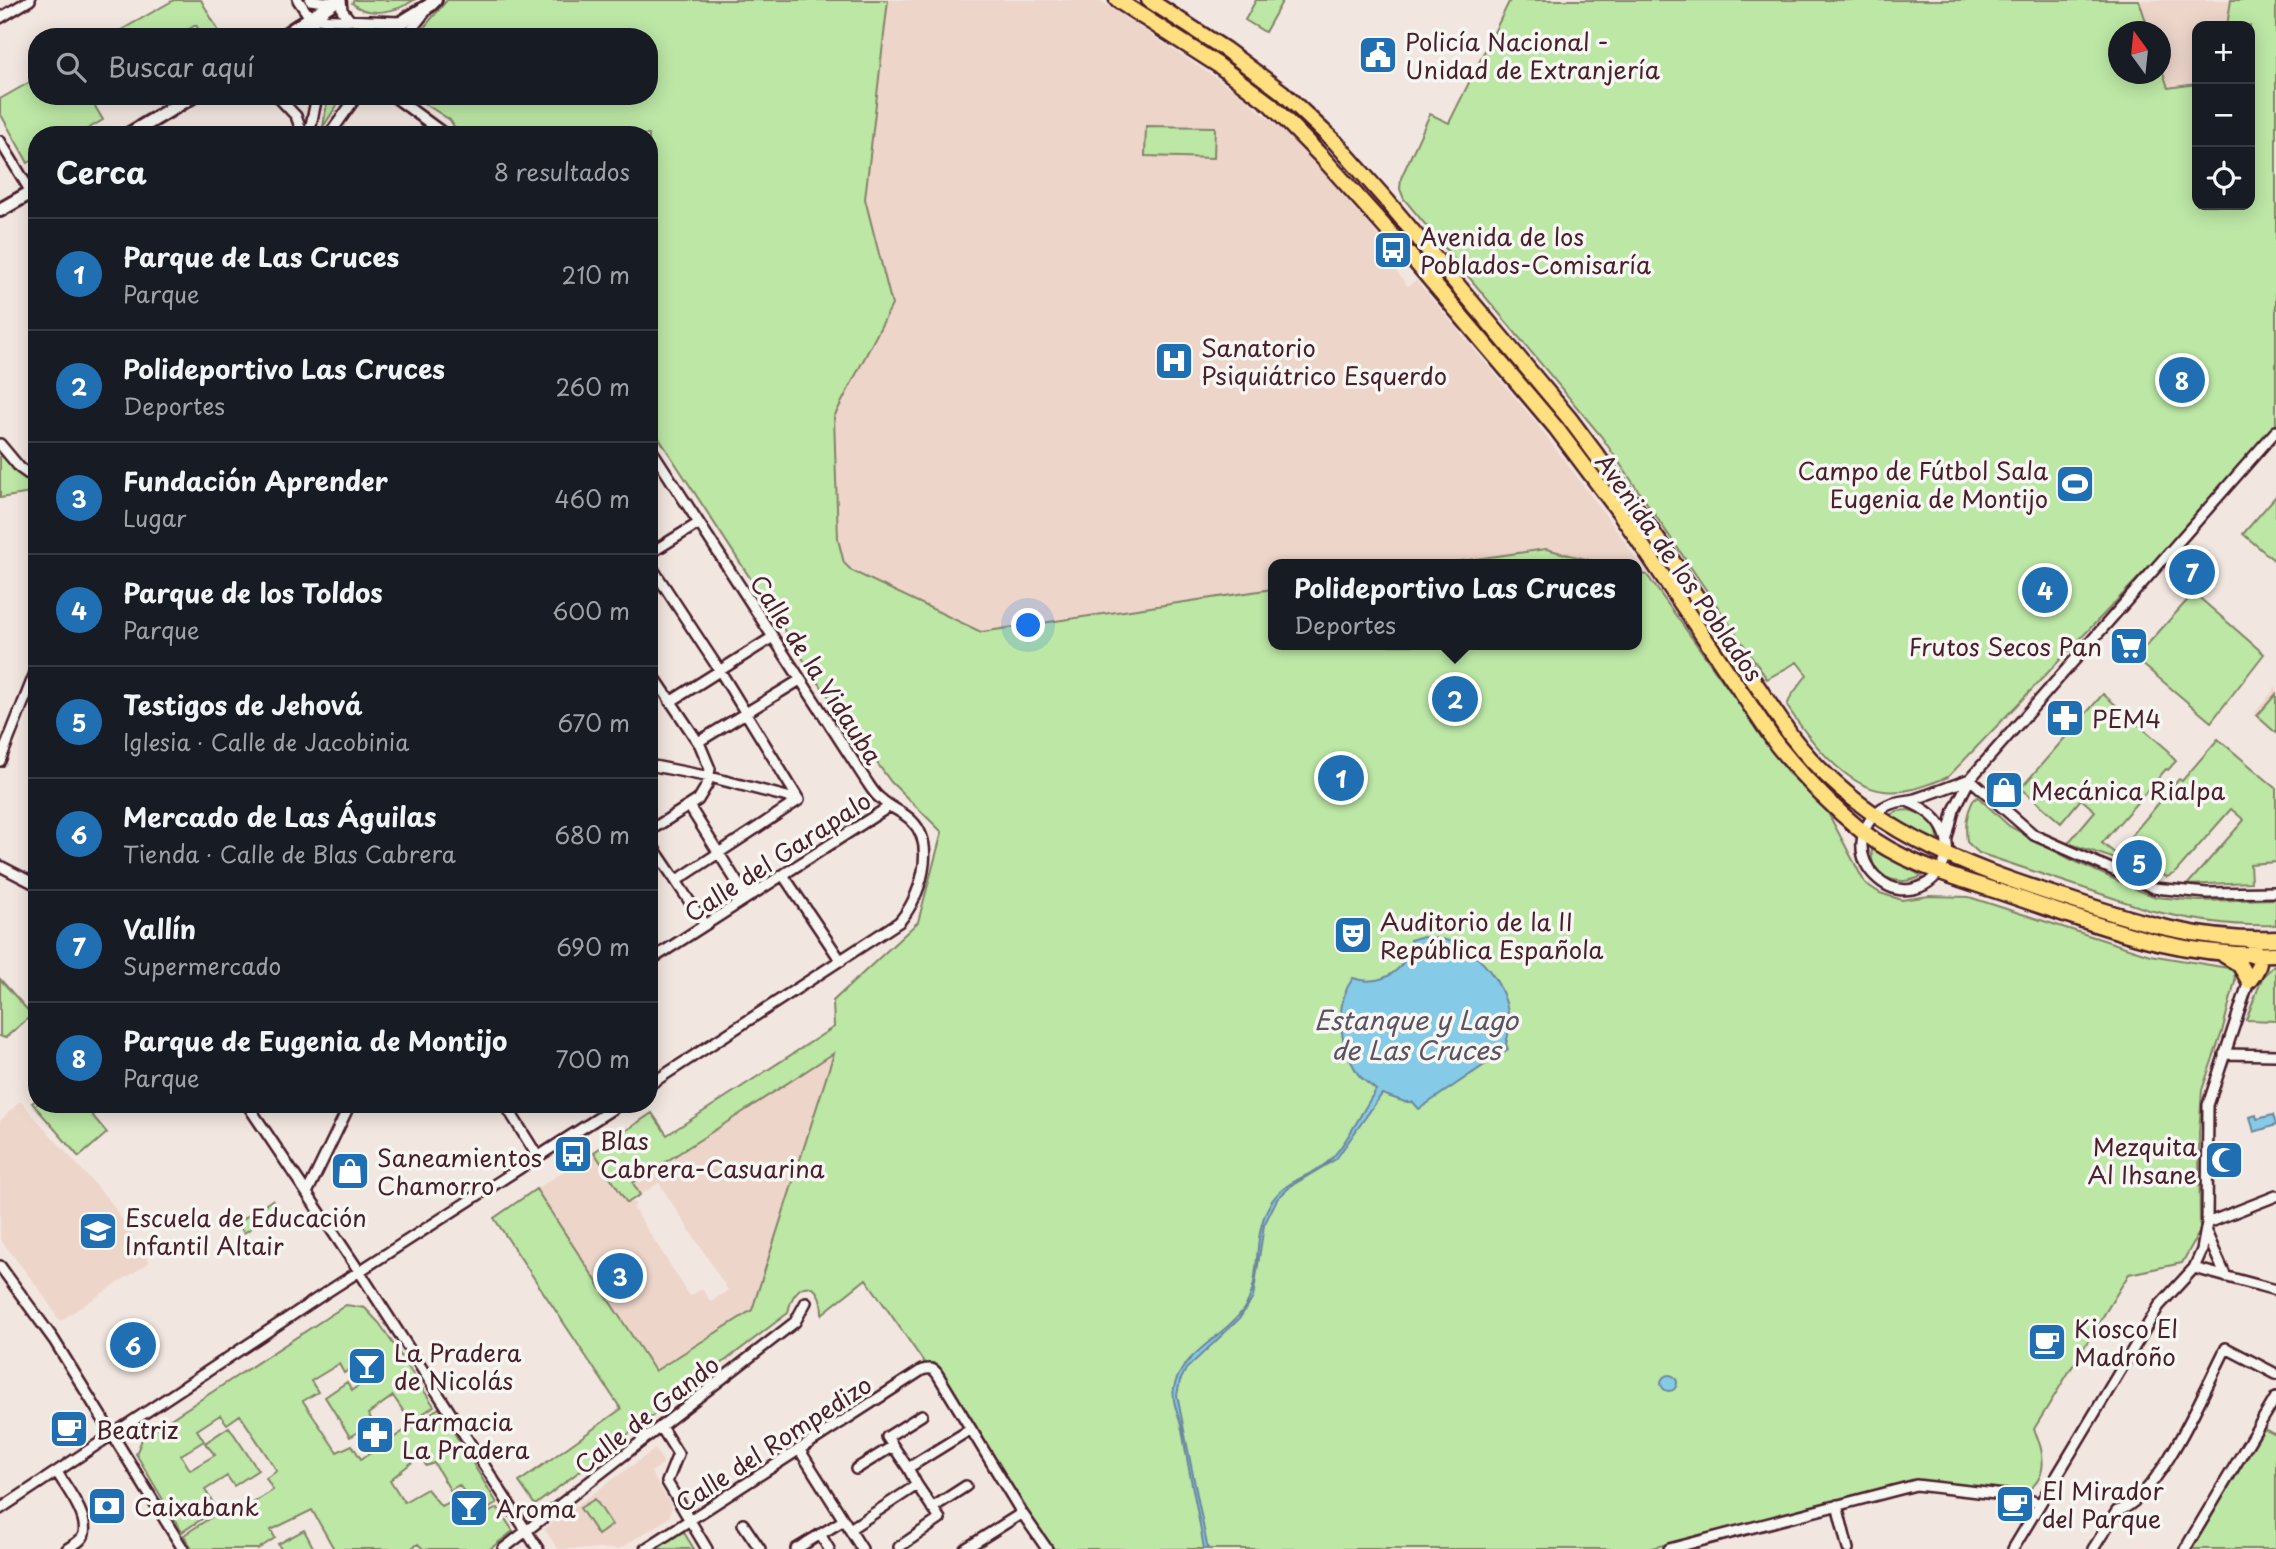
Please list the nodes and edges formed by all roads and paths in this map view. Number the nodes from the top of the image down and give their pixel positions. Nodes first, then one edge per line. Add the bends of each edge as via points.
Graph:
1 (30, 0) edge
2 (298, 0) edge
3 (310, 0) edge
4 (1117, 0) edge
5 (1149, 0) edge
6 (337, 1) edge
7 (433, 2) edge
8 (0, 18) edge
9 (311, 19) junction
10 (349, 19) junction
11 (404, 22) junction
12 (296, 28) edge
13 (314, 28) edge
14 (394, 28) edge
15 (412, 28) edge
16 (178, 105) edge
17 (286, 105) edge
18 (315, 105) edge
19 (351, 105) edge
20 (405, 105) edge
21 (143, 126) edge
22 (300, 126) edge
23 (311, 126) edge
24 (335, 126) edge
25 (434, 126) edge
26 (0, 141) edge
27 (28, 182) edge
28 (28, 194) edge
29 (0, 210) edge
30 (2276, 431) edge
31 (0, 444) edge
32 (658, 460) edge
33 (28, 474) edge
34 (699, 523) junction
35 (658, 548) edge
36 (658, 577) edge
37 (773, 637) junction
38 (720, 671) junction
39 (800, 680) junction
40 (658, 689) edge
41 (28, 691) edge
42 (670, 702) junction
43 (745, 712) junction
44 (698, 742) junction
45 (0, 761) edge
46 (658, 767) edge
47 (710, 777) junction
48 (1970, 779) junction
49 (799, 800) junction
50 (1907, 801) junction
51 (689, 806) junction
52 (890, 806) junction
53 (1874, 816) junction
54 (658, 825) edge
55 (1864, 832) junction
56 (1947, 838) junction
57 (718, 852) junction
58 (658, 854) edge
59 (1947, 856) junction
60 (0, 866) edge
61 (1940, 873) junction
62 (783, 875) junction
63 (28, 880) edge
64 (676, 881) junction
65 (2276, 892) edge
66 (747, 898) junction
67 (705, 925) junction
68 (2276, 939) edge
69 (2234, 940) junction
70 (2276, 954) edge
71 (658, 955) edge
72 (2224, 955) junction
73 (2258, 955) junction
74 (841, 961) junction
75 (2249, 981) junction
76 (2224, 1054) junction
77 (2276, 1055) edge
78 (658, 1079) edge
79 (253, 1113) edge
80 (346, 1113) edge
81 (511, 1113) edge
82 (606, 1113) edge
83 (538, 1157) junction
84 (307, 1193) junction
85 (2276, 1196) edge
86 (2207, 1223) junction
87 (2207, 1234) junction
88 (0, 1266) edge
89 (2194, 1268) junction
90 (359, 1271) junction
91 (2226, 1277) junction
92 (2276, 1290) edge
93 (806, 1302) dead end
94 (2276, 1374) edge
95 (2276, 1397) edge
96 (922, 1415) dead end
97 (661, 1427) junction
98 (971, 1429) junction
99 (113, 1434) junction
100 (893, 1446) junction
101 (799, 1449) junction
102 (908, 1468) junction
103 (856, 1469) dead end
104 (57, 1472) junction
105 (917, 1485) junction
106 (966, 1486) dead end
107 (2040, 1504) junction
108 (1838, 1505) junction
109 (932, 1508) junction
110 (0, 1509) edge
111 (1022, 1513) junction
112 (689, 1520) junction
113 (844, 1520) junction
114 (743, 1524) dead end
115 (850, 1529) junction
116 (526, 1531) junction
117 (820, 1534) junction
118 (1708, 1544) edge
119 (898, 1546) dead end
120 (67, 1549) edge
121 (183, 1549) edge
122 (503, 1549) edge
123 (538, 1549) edge
124 (645, 1549) edge
125 (707, 1549) edge
126 (760, 1549) edge
127 (796, 1549) edge
128 (830, 1549) edge
129 (862, 1549) edge
130 (965, 1549) edge
131 (1047, 1549) edge
132 (1669, 1549) edge
133 (1848, 1549) edge
134 (2013, 1549) edge
135 (2093, 1549) edge
136 (2185, 1549) edge

1 - 8 street
2 - 9 street
3 - 6 street
4 - 55 main road, Avenida de los Poblados via 1270,104 1401,245 1556,428 1777,745 1798,771
5 - 53 main road, Avenida de los Poblados via 1282,92 1336,143 1569,418 1810,760
6 - 9 street
6 - 10 street
7 - 11 street
7 - 15 street
9 - 10 street
9 - 12 street
9 - 13 street
10 - 11 street
11 - 14 street
16 - 21 street
17 - 22 street
18 - 23 street
19 - 24 street
20 - 25 street
26 - 27 street
28 - 29 street
30 - 48 street
31 - 33 street
32 - 34 street, Calle de la Vidauba
34 - 35 street
34 - 37 street, Calle de la Vidauba
36 - 38 street
37 - 38 street
37 - 39 street, Calle de la Vidauba
38 - 42 street
38 - 43 street
39 - 43 street
39 - 52 street, Calle de la Vidauba via 876,794
40 - 42 street
41 - 45 street
42 - 44 street
43 - 44 street
43 - 49 street
44 - 47 street via 708,760
46 - 47 street
47 - 49 street
47 - 51 street via 704,792
48 - 50 street
48 - 56 street via 1956,803
48 - 65 street via 2034,835 2154,888
49 - 57 street
50 - 53 street via 1888,805
50 - 56 street via 1926,809
51 - 54 street
51 - 57 street
52 - 62 street, Calle del Garapalo
52 - 74 street, Calle de la Vidauba via 912,821 925,842 923,869 908,910 889,929
53 - 55 street
53 - 59 main road, Avenida de los Poblados
55 - 61 main road, Avenida de los Poblados
55 - 61 street via 1866,865 1885,884 1911,889
56 - 59 street
57 - 64 street
57 - 66 street
58 - 64 street
59 - 61 street
59 - 69 main road, Avenida de los Poblados via 2127,919
60 - 63 street
61 - 72 main road, Avenida de los Poblados via 2160,944
62 - 66 street, Calle del Garapalo
62 - 74 street
64 - 67 street
66 - 67 street, Calle del Garapalo
67 - 71 street, Calle del Garapalo
68 - 69 main road, Avenida de los Poblados
69 - 73 main road
70 - 73 main road, Avenida de los Poblados
72 - 73 main road, Avenida de los Poblados
72 - 75 main road via 2239,964
73 - 75 main road via 2257,971
74 - 78 street
75 - 76 street
76 - 77 street
76 - 86 street via 2208,1105
79 - 84 street
80 - 84 street
81 - 83 street
82 - 83 street
83 - 90 street
84 - 90 street
85 - 86 street
86 - 87 street
87 - 89 street
87 - 91 street
88 - 99 street via 54,1340
89 - 91 street
89 - 107 street via 2159,1306
90 - 99 street
90 - 116 street
91 - 92 street
93 - 97 street, Calle de Gando via 795,1322
94 - 135 street via 2226,1348 2165,1466 2127,1508 2117,1511
95 - 136 street
96 - 100 street via 887,1437
97 - 112 street via 678,1454 667,1482
97 - 116 street, Calle de Gando
98 - 101 street, Calle del Rompedizo via 935,1370 928,1368
98 - 102 street
98 - 111 street
99 - 104 street
99 - 121 street
100 - 102 street
100 - 103 street
101 - 112 street, Calle del Rompedizo
101 - 113 street
102 - 105 street
104 - 110 street
104 - 120 street via 83,1522 84,1535
105 - 109 street
105 - 115 street
106 - 109 street
107 - 108 street via 2022,1497 1916,1485
107 - 134 street
108 - 118 street
108 - 133 street
109 - 119 street via 940,1519
111 - 130 street
111 - 131 street
112 - 124 street, Calle del Rompedizo
112 - 125 street
113 - 115 street
113 - 117 street
114 - 126 street
115 - 129 street
116 - 122 street, Calle de Gando
116 - 123 street
117 - 127 street
117 - 128 street
118 - 132 street

